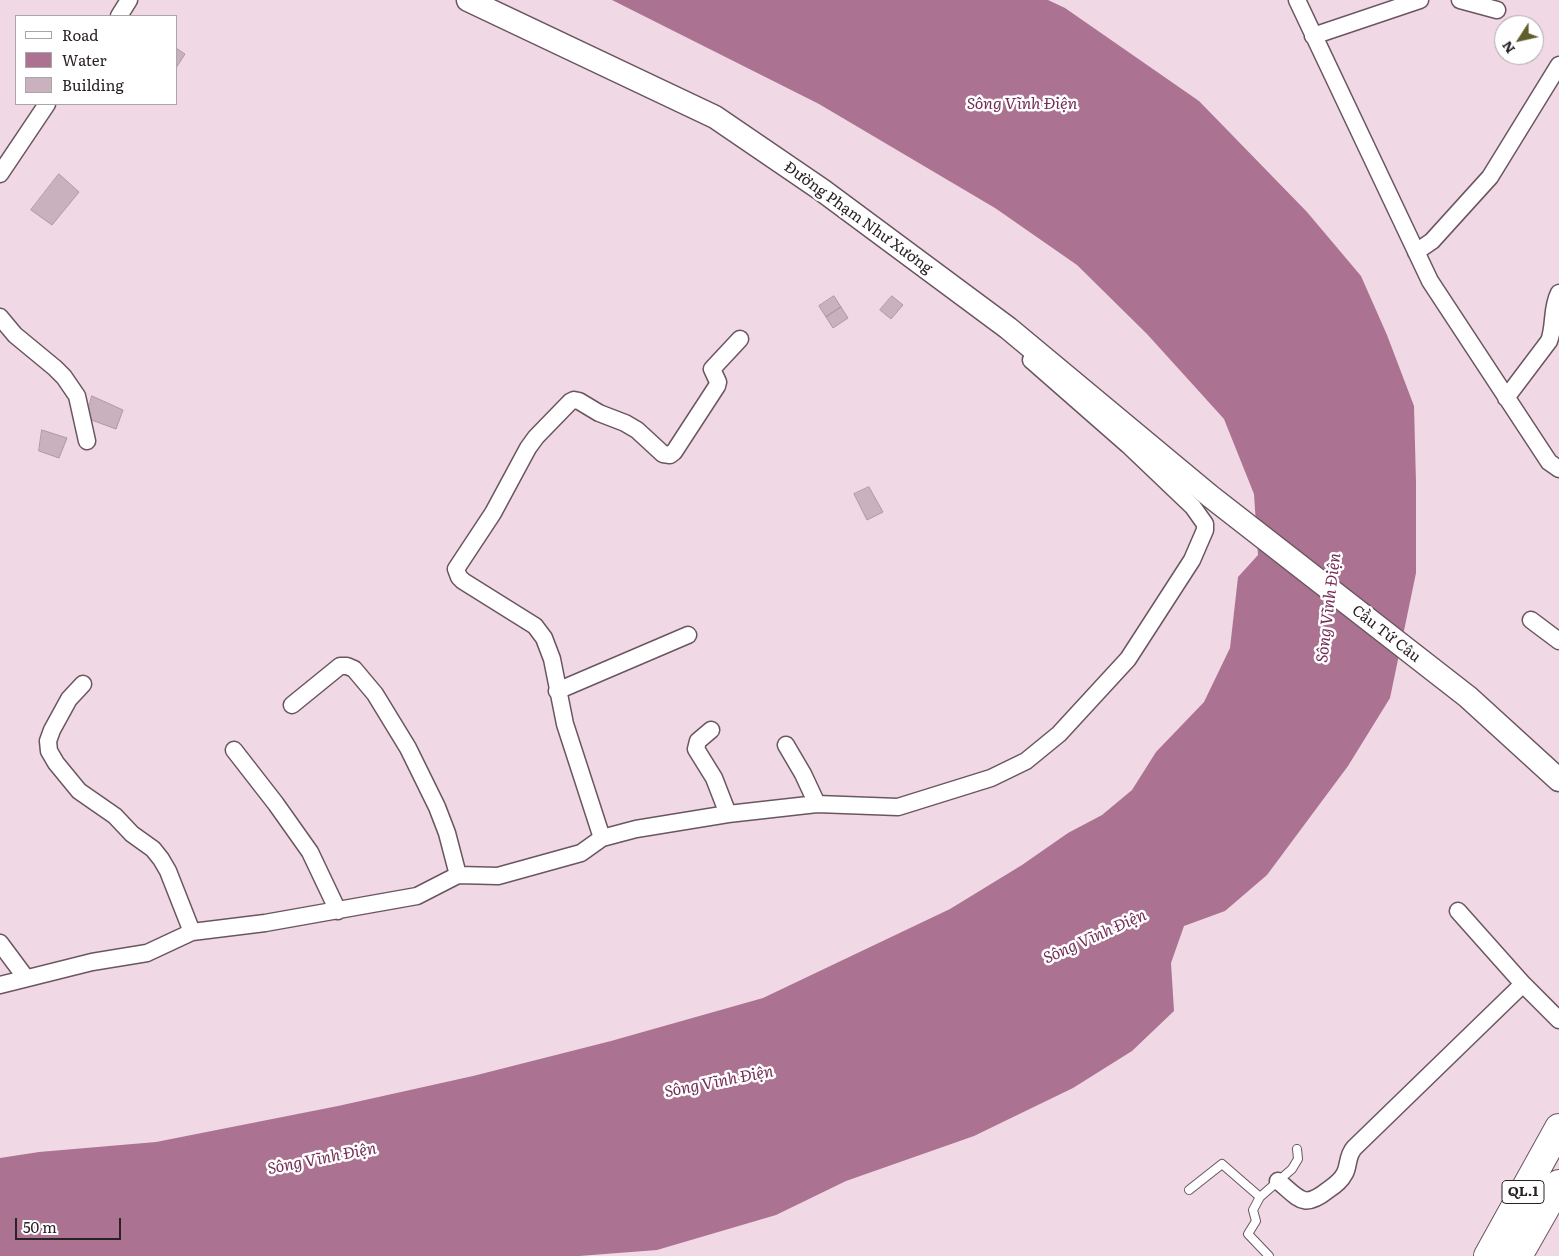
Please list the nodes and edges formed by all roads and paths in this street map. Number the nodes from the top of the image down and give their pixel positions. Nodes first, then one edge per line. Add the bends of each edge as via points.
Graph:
1 (129, 0) edge
2 (468, 0) edge
3 (1297, 0) edge
4 (1420, 0) edge
5 (1460, 0) edge
6 (1497, 10) dead end
7 (120, 15) edge
8 (1314, 36) junction
9 (1558, 67) edge
10 (46, 105) edge
11 (0, 174) edge
12 (1416, 252) junction
13 (1559, 293) edge
14 (0, 317) edge
15 (1008, 328) junction
16 (740, 339) dead end
17 (1506, 398) junction
18 (87, 441) dead end
19 (1559, 469) edge
20 (1210, 496) joint
21 (1531, 620) dead end
22 (688, 635) dead end
23 (1559, 641) edge
24 (83, 684) dead end
25 (558, 691) junction
26 (292, 705) dead end
27 (711, 730) dead end
28 (786, 745) dead end
29 (234, 750) dead end
30 (1559, 780) edge
31 (817, 804) junction
32 (728, 814) junction
33 (602, 838) junction
34 (458, 875) junction
35 (338, 911) junction
36 (1458, 911) dead end
37 (192, 932) junction
38 (0, 942) edge
39 (26, 978) junction
40 (1523, 984) junction
41 (0, 985) edge
42 (1559, 1020) edge
43 (1559, 1128) edge
44 (1297, 1149) dead end
45 (1278, 1181) junction
46 (1559, 1184) edge
47 (1189, 1190) dead end
48 (1260, 1198) junction
49 (1524, 1251) edge
50 (1269, 1256) edge
51 (1488, 1256) edge

1 - 7 street
2 - 15 main road, Đường Phạm Như Xương via 715,117 822,190
3 - 8 street
4 - 8 street
5 - 6 street
8 - 12 street
9 - 12 street via 1490,177 1432,241
10 - 11 street
12 - 17 street via 1430,281
13 - 17 street via 1549,341
14 - 18 street via 15,335 64,377 77,396
15 - 20 main road, Đường Phạm Như Xương
15 - 31 street via 1026,356 1193,507 1205,524 1205,530 1192,560 1128,659 1059,734 1026,760 991,778 898,807
16 - 25 street via 712,369 717,386 670,455 663,454 625,423 579,401 570,402 528,448 493,513 458,564 456,573 463,580 535,626 544,638 552,659
17 - 19 street via 1548,462
20 - 30 main road, Cầu Tứ Câu via 1468,697
21 - 23 street
22 - 25 street
24 - 37 street via 69,699 52,730 49,751 79,790 153,849 168,871
25 - 33 street via 565,724
26 - 34 street via 340,666 354,669 375,694 408,748 447,832
27 - 32 street via 698,741 696,749 714,778
28 - 31 street
29 - 35 street via 310,852
31 - 32 street
32 - 33 street
33 - 34 street via 581,853 498,876
34 - 35 street via 417,896
35 - 37 street
36 - 40 street
37 - 39 street via 147,953
38 - 39 street
39 - 41 street
40 - 42 street
40 - 45 street via 1354,1148 1348,1156 1346,1171 1337,1184 1317,1199 1307,1201
43 - 51 highway, QL.1
44 - 45 lane via 1298,1159
45 - 48 lane
46 - 49 highway, QL.1
47 - 48 lane via 1222,1164
48 - 50 lane via 1253,1210 1256,1221 1248,1234

